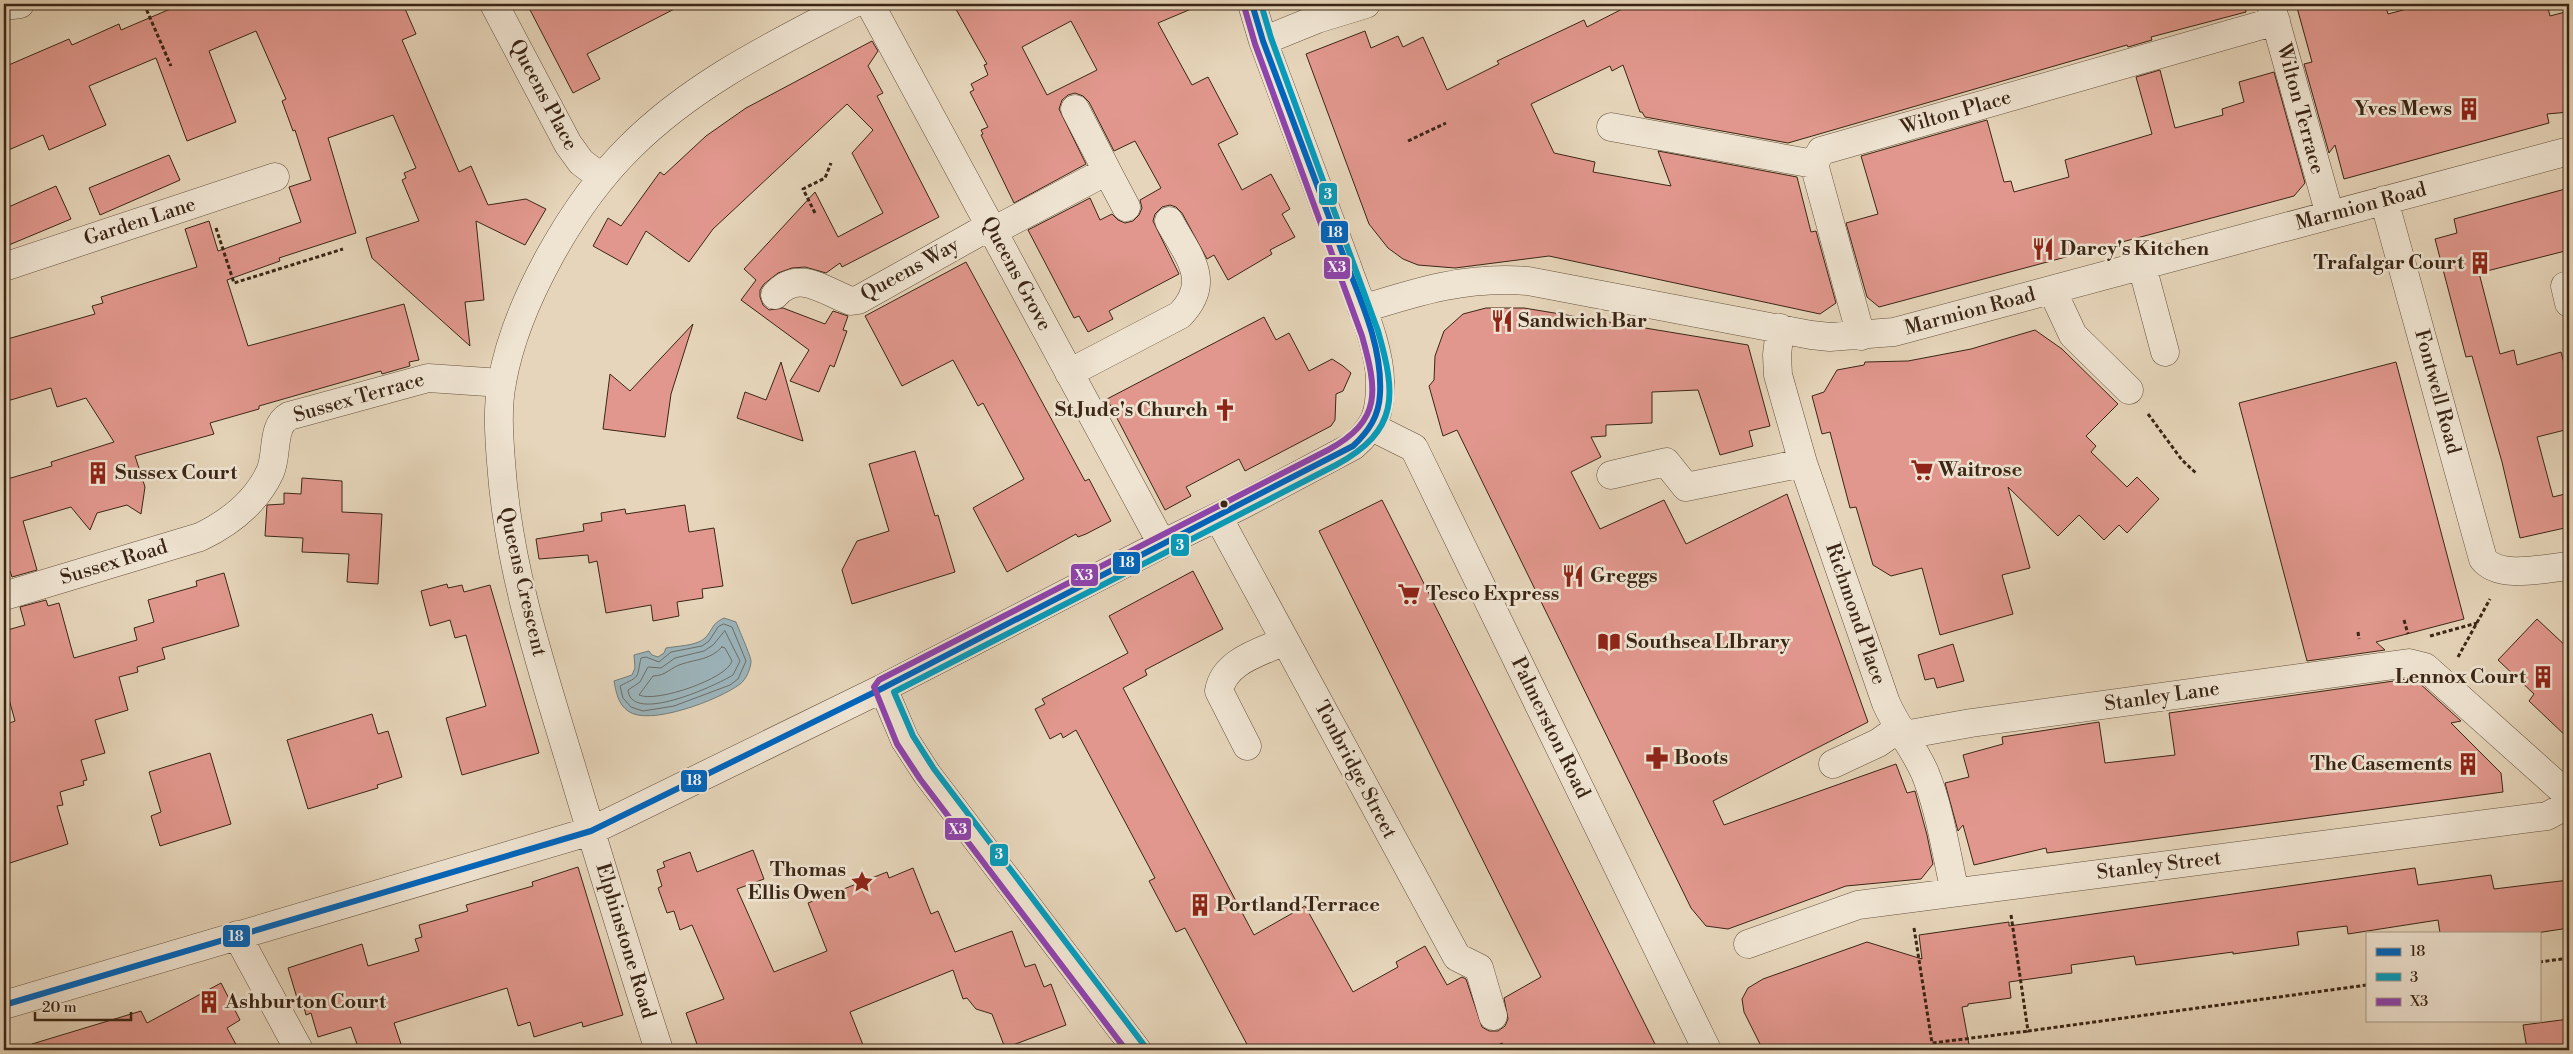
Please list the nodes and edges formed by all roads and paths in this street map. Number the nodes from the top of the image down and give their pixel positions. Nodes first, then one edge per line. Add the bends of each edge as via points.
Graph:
1 (20, 4) edge
2 (144, 4) edge
3 (494, 4) edge
4 (852, 4) edge
5 (870, 4) edge
6 (1252, 4) edge
7 (1366, 4) edge
8 (4, 6) edge
9 (2274, 13) edge
10 (1263, 41) junction
11 (171, 66) dead end
12 (1075, 109) dead end
13 (1446, 123) dead end
14 (1611, 127) dead end
15 (1408, 141) dead end
16 (2569, 151) edge
17 (831, 164) dead end
18 (1814, 164) junction
19 (1108, 171) junction
20 (276, 177) dead end
21 (602, 178) junction
22 (206, 200) junction
23 (2384, 200) junction
24 (1126, 207) dead end
25 (816, 213) dead end
26 (2330, 215) junction
27 (1169, 221) dead end
28 (992, 228) junction
29 (343, 249) dead end
30 (4, 266) edge
31 (2142, 266) junction
32 (2052, 290) junction
33 (775, 295) dead end
34 (1362, 309) junction
35 (1780, 328) junction
36 (1861, 336) junction
37 (2165, 352) dead end
38 (1069, 373) junction
39 (502, 383) junction
40 (2129, 390) joint
41 (1374, 423) junction
42 (1803, 463) junction
43 (2197, 474) dead end
44 (1611, 476) dead end
45 (1218, 517) junction
46 (222, 526) joint
47 (1162, 544) junction
48 (2569, 566) edge
49 (2505, 572) junction
50 (4, 596) edge
51 (2404, 620) dead end
52 (2477, 623) junction
53 (2430, 636) dead end
54 (1285, 641) junction
55 (2415, 653) junction
56 (2444, 684) junction
57 (883, 688) junction
58 (1901, 732) junction
59 (1248, 746) dead end
60 (1833, 764) dead end
61 (2569, 796) edge
62 (2569, 800) edge
63 (591, 831) junction
64 (2007, 886) junction
65 (1955, 892) junction
66 (1909, 898) junction
67 (237, 935) junction
68 (1748, 944) dead end
69 (2569, 958) edge
70 (2540, 962) edge
71 (2366, 985) edge
72 (4, 1005) edge
73 (1493, 1016) dead end
74 (2028, 1031) junction
75 (299, 1050) edge
76 (659, 1050) edge
77 (1137, 1050) edge
78 (1708, 1050) edge

1 - 8 street
2 - 11 path
3 - 21 street, Queens Place via 571,148 581,162
4 - 21 street, Queens Crescent via 732,67 664,116
5 - 28 street, Queens Grove
6 - 10 street
7 - 10 street
9 - 18 street, Wilton Place via 1821,151
9 - 26 street, Wilton Terrace
10 - 34 street
12 - 19 street
13 - 15 path
14 - 18 street
16 - 23 street, Marmion Road
17 - 25 path via 824,178 803,189
18 - 36 street
19 - 24 street
19 - 28 street, Queens Way
20 - 22 street, Garden Lane
21 - 39 street, Queens Crescent via 560,238 526,304
22 - 29 path via 234,283
22 - 30 street, Garden Lane
23 - 26 street, Marmion Road
23 - 49 street, Fontwell Road via 2480,550 2488,565
26 - 31 street, Marmion Road
27 - 38 street via 1195,269 1197,287 1192,302 1180,315
28 - 33 street, Queens Way via 858,300 851,301 810,283 798,282 789,283
28 - 38 street, Queens Grove
31 - 32 street, Marmion Road
31 - 37 street
32 - 36 street, Marmion Road via 1894,332
32 - 40 street via 2073,335
34 - 35 street, Marmion Road via 1447,284 1507,279
34 - 41 street via 1380,381
35 - 36 street, Marmion Road via 1830,337
35 - 42 street, Richmond Place via 1778,375
38 - 47 street, Queens Grove
39 - 46 street, Sussex Terrace via 428,378 289,416 279,427 272,466 262,486 243,509
39 - 63 street, Queens Crescent via 500,445 510,545 524,607
40 - 43 path via 2182,460
41 - 45 street via 1352,446
41 - 78 street, Palmerston Road via 1414,448
42 - 44 street via 1686,486 1666,462
42 - 58 street, Richmond Place via 1865,648
45 - 47 street
45 - 54 street, Tonbridge Street
46 - 50 street, Sussex Road via 200,537
47 - 57 street
48 - 49 street
49 - 52 path
51 - 55 path
52 - 53 path
52 - 56 path
54 - 59 street via 1233,666 1223,677 1219,691
54 - 73 street, Tonbridge Street via 1457,957 1478,968
55 - 56 street
55 - 58 street, Stanley Lane via 2401,664
56 - 61 street
57 - 63 street
57 - 77 street via 905,740 927,774
58 - 60 street
58 - 65 street, Richmond Place via 1925,775 1935,804
62 - 64 street, Stanley Street via 2547,816
63 - 67 street
63 - 76 street, Elphinstone Road
64 - 65 street, Stanley Street
64 - 74 path
65 - 66 street, Stanley Street
66 - 68 street, Stanley Street via 1858,905
66 - 74 path via 1932,1043
67 - 72 street
67 - 75 street
69 - 70 path
71 - 74 path

